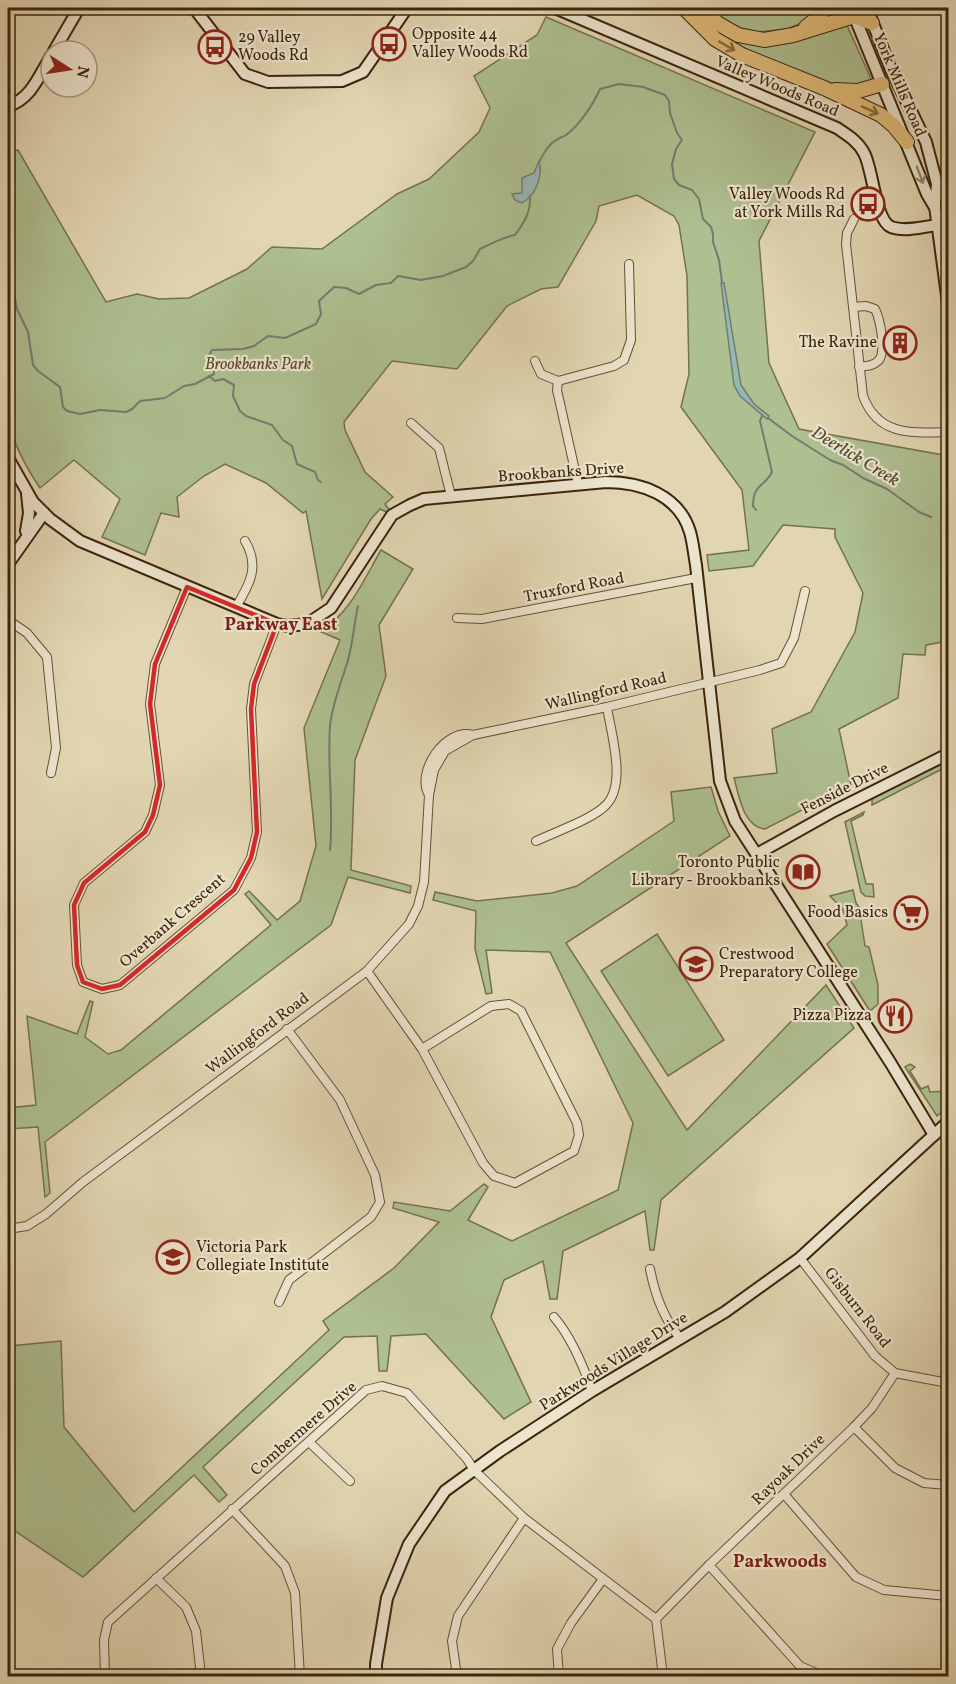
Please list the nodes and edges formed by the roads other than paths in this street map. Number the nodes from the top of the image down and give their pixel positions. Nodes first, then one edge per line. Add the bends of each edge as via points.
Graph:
1 (79, 8) edge
2 (194, 8) edge
3 (407, 8) edge
4 (555, 8) edge
5 (684, 8) edge
6 (704, 8) edge
7 (825, 8) edge
8 (867, 8) edge
9 (852, 12) edge
10 (872, 23) junction
11 (794, 35) junction
12 (61, 39) edge
13 (892, 72) junction
14 (39, 76) edge
15 (882, 84) junction
16 (824, 88) junction
17 (8, 106) edge
18 (907, 142) junction
19 (935, 206) junction
20 (854, 219) dead end
21 (943, 224) edge
22 (629, 264) dead end
23 (948, 303) edge
24 (853, 307) junction
25 (535, 361) dead end
26 (859, 367) junction
27 (558, 381) junction
28 (411, 423) dead end
29 (948, 432) edge
30 (8, 458) edge
31 (578, 484) junction
32 (27, 493) junction
33 (451, 496) junction
34 (44, 513) junction
35 (24, 538) junction
36 (245, 541) dead end
37 (8, 564) edge
38 (696, 578) junction
39 (187, 587) junction
40 (805, 591) dead end
41 (236, 607) junction
42 (457, 618) dead end
43 (8, 620) edge
44 (277, 624) junction
45 (709, 681) junction
46 (608, 707) junction
47 (948, 754) edge
48 (51, 774) dead end
49 (536, 841) dead end
50 (757, 854) junction
51 (367, 971) junction
52 (287, 1029) junction
53 (422, 1049) junction
54 (948, 1122) edge
55 (934, 1135) junction
56 (8, 1229) edge
57 (800, 1258) junction
58 (650, 1269) dead end
59 (279, 1302) dead end
60 (554, 1317) dead end
61 (680, 1338) junction
62 (895, 1373) junction
63 (948, 1383) edge
64 (592, 1391) junction
65 (854, 1427) junction
66 (309, 1443) junction
67 (474, 1470) junction
68 (350, 1481) dead end
69 (948, 1485) edge
70 (784, 1494) junction
71 (232, 1509) junction
72 (524, 1518) junction
73 (710, 1565) junction
74 (156, 1578) junction
75 (603, 1579) junction
76 (948, 1596) edge
77 (656, 1619) junction
78 (105, 1677) edge
79 (201, 1677) edge
80 (300, 1677) edge
81 (376, 1677) edge
82 (457, 1677) edge
83 (559, 1677) edge
84 (663, 1677) edge
85 (823, 1677) edge

1 - 12 street
2 - 3 street via 244,74 268,82 342,81 363,72
4 - 21 street, Valley Woods Road via 837,128 863,151 871,167 880,214 887,224 902,228
5 -> 16 highway via 715,39 733,50
6 - 11 highway via 717,24 738,35 764,40
7 - 11 highway
8 - 10 street, York Mills Road
9 - 10 highway
9 - 11 highway
9 - 15 street, York Mills Road
10 - 13 street, York Mills Road
13 - 15 street
13 - 19 street, York Mills Road via 926,142 937,184
14 - 17 street via 19,103
15 - 16 highway via 850,91
15 - 18 street, York Mills Road
16 -> 18 highway via 881,115
18 -> 19 street, York Mills Road
19 - 21 street, York Mills Road
20 - 24 street via 846,244
21 - 23 street, York Mills Road
22 - 27 street via 631,340 624,360
24 - 26 street
24 - 26 street via 875,309 879,317 882,353 872,365
25 - 27 street via 541,374
26 - 29 street via 868,411 888,428
27 - 31 street
28 - 33 street via 439,448
30 - 32 street, Brookbanks Drive
31 - 33 street, Brookbanks Drive
31 - 38 street, Brookbanks Drive via 636,484 671,504 689,530
32 - 34 street, Brookbanks Drive
32 - 35 street via 29,520
33 - 44 street, Brookbanks Drive via 424,499 392,515 331,608 307,624
34 - 35 street
34 - 39 street, Brookbanks Drive via 80,541
35 - 37 street
36 - 41 street via 254,566
38 - 42 street, Truxford Road via 482,619
38 - 45 street, Brookbanks Drive
39 - 41 street, Brookbanks Drive
39 - 44 street, Overbank Crescent via 155,664 150,704 160,785 153,816 145,832 84,883 74,905 77,965 83,982 102,989 120,985 237,885 251,858 257,832 251,731 254,684
40 - 45 street, Wallingford Road via 794,638 781,663
41 - 44 street, Brookbanks Drive
43 - 48 street via 27,633 47,657 56,748
45 - 46 street, Wallingford Road
45 - 50 street, Brookbanks Drive via 720,781 735,821
46 - 49 street via 617,768 616,788 607,805
46 - 51 street, Wallingford Road via 473,735 455,744 438,761 429,795 424,882 418,906 409,924
47 - 50 street, Fenside Drive
50 - 55 street, Brookbanks Drive
51 - 52 street, Wallingford Road
51 - 53 street
52 - 56 street, Wallingford Road via 46,1214 27,1226
52 - 59 street via 340,1100 375,1175 380,1202 371,1217 289,1280
53 - 53 street via 491,1006 508,1004 521,1011 577,1123 579,1135 574,1151 515,1183 494,1176 483,1163
54 - 55 street, Parkwoods Village Drive
55 - 57 street, Parkwoods Village Drive
57 - 61 street, Parkwoods Village Drive via 725,1312
57 - 62 street, Gisburn Road via 874,1356
58 - 61 street via 654,1293 668,1324
60 - 64 street
61 - 64 street, Parkwoods Village Drive
62 - 63 street
62 - 65 street, Rayoak Drive
64 - 67 street, Parkwoods Village Drive
65 - 69 street via 896,1468 924,1483
65 - 70 street, Rayoak Drive
66 - 67 street, Combermere Drive via 366,1390 382,1386 407,1393
66 - 68 street
66 - 71 street, Combermere Drive
67 - 72 street, Combermere Drive
67 - 81 street, Parkwoods Village Drive via 445,1491 409,1544 387,1598
70 - 73 street, Rayoak Drive
70 - 76 street via 856,1577 884,1590
71 - 74 street, Combermere Drive
71 - 80 street via 285,1566 295,1593
72 - 75 street, Combermere Drive
72 - 82 street via 458,1616 452,1641
73 - 77 street, Rayoak Drive
73 - 85 street via 800,1666
74 - 78 street, Combermere Drive via 108,1622 104,1640
74 - 79 street via 186,1607 196,1631
75 - 77 street, Combermere Drive
75 - 83 street via 556,1649
77 - 84 street

